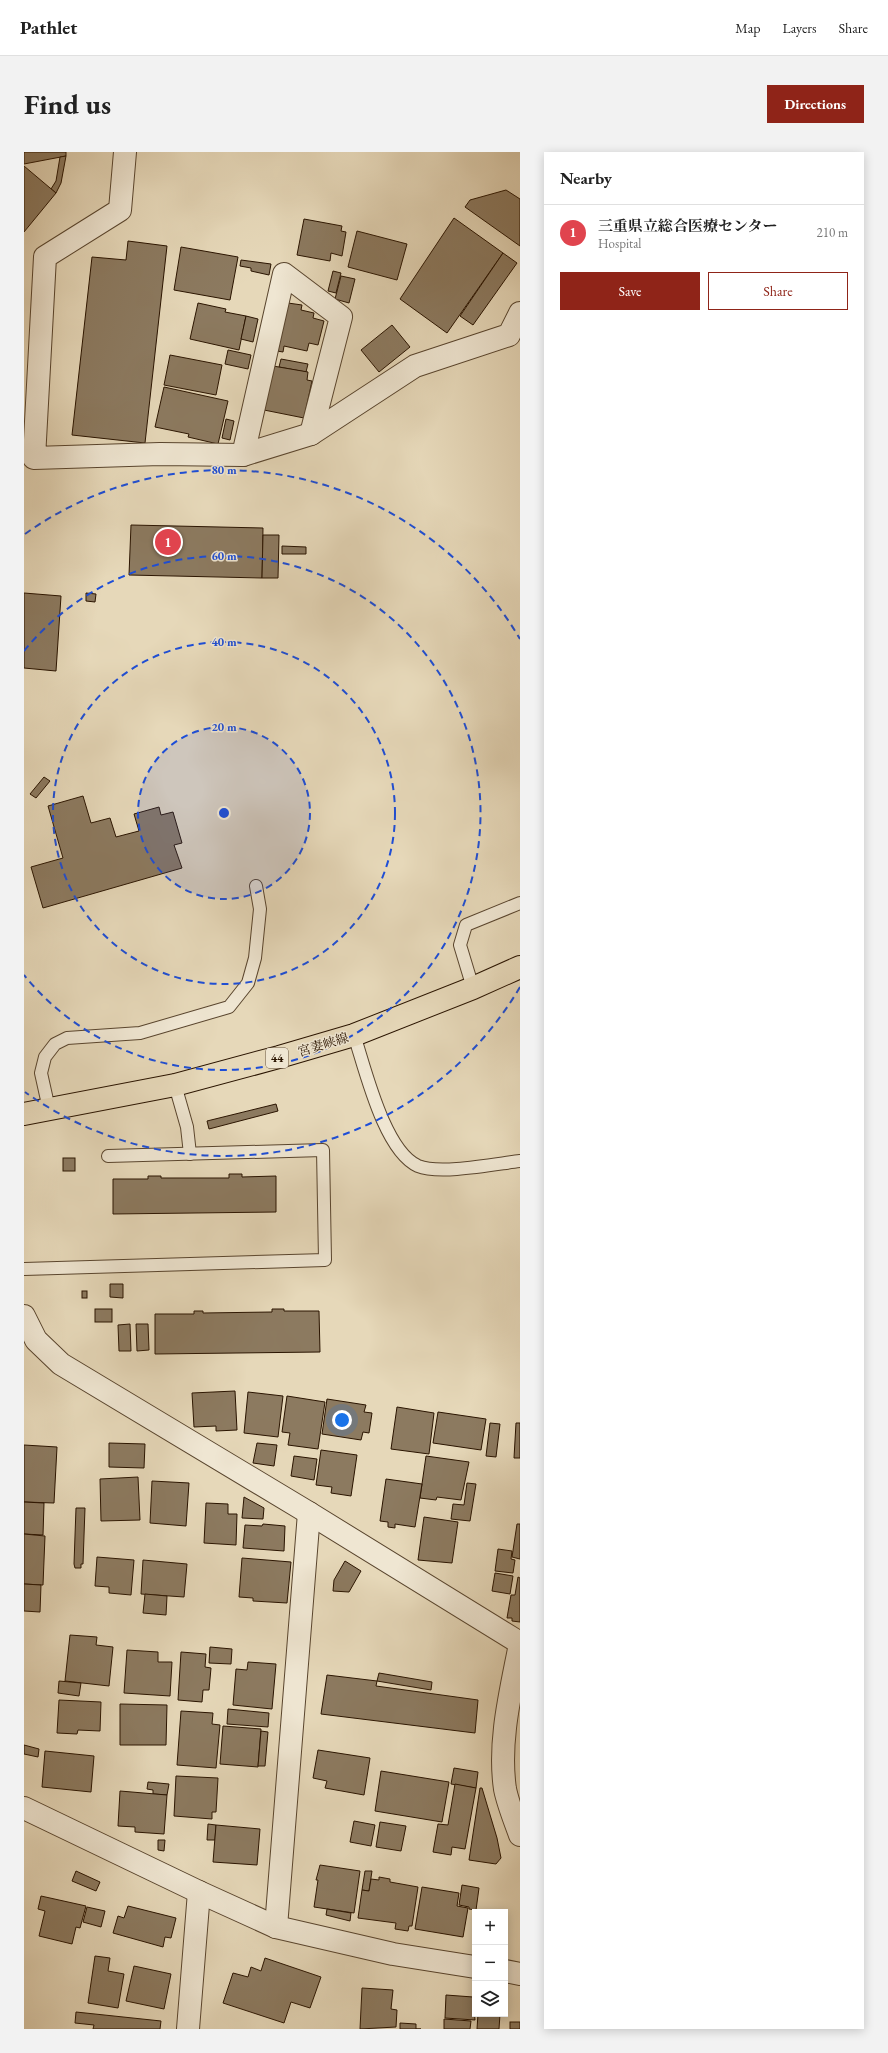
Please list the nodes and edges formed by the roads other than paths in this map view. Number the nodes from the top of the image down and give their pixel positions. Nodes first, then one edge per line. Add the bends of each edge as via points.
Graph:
1 (125, 152) edge
2 (520, 313) edge
3 (311, 434) junction
4 (243, 455) junction
5 (256, 886) dead end
6 (520, 903) edge
7 (520, 967) edge
8 (473, 988) junction
9 (354, 1034) junction
10 (175, 1085) junction
11 (49, 1109) junction
12 (24, 1114) edge
13 (190, 1154) junction
14 (108, 1156) dead end
15 (520, 1161) edge
16 (24, 1269) edge
17 (24, 1316) edge
18 (309, 1513) junction
19 (520, 1644) edge
20 (26, 1814) edge
21 (520, 1835) edge
22 (199, 1892) junction
23 (276, 1927) junction
24 (472, 1967) edge
25 (508, 1972) edge
26 (520, 1974) edge
27 (188, 2029) edge

1 - 4 street via 120,210 44,256 34,458 160,454
2 - 3 street via 509,335 415,366
3 - 4 street
3 - 4 street via 341,317 284,274
5 - 11 lane via 260,909 255,958 248,983 229,1006 140,1033 67,1038 56,1044 45,1057 41,1073
6 - 8 lane via 466,925 460,945
7 - 8 main road, 宮妻峡線 / 44
8 - 9 main road, 宮妻峡線 / 44
9 - 10 main road, 宮妻峡線 / 44
9 - 15 lane via 384,1123 394,1144 417,1166 434,1169
10 - 11 main road, 宮妻峡線 / 44
10 - 13 lane
11 - 12 main road, 宮妻峡線 / 44
13 - 14 lane
13 - 16 lane via 323,1150 325,1260
17 - 18 street via 36,1340 61,1364
18 - 19 street
18 - 23 street
19 - 21 street via 502,1757 505,1790
20 - 22 street
22 - 23 street
22 - 27 street
23 - 24 street via 393,1954
25 - 26 street

